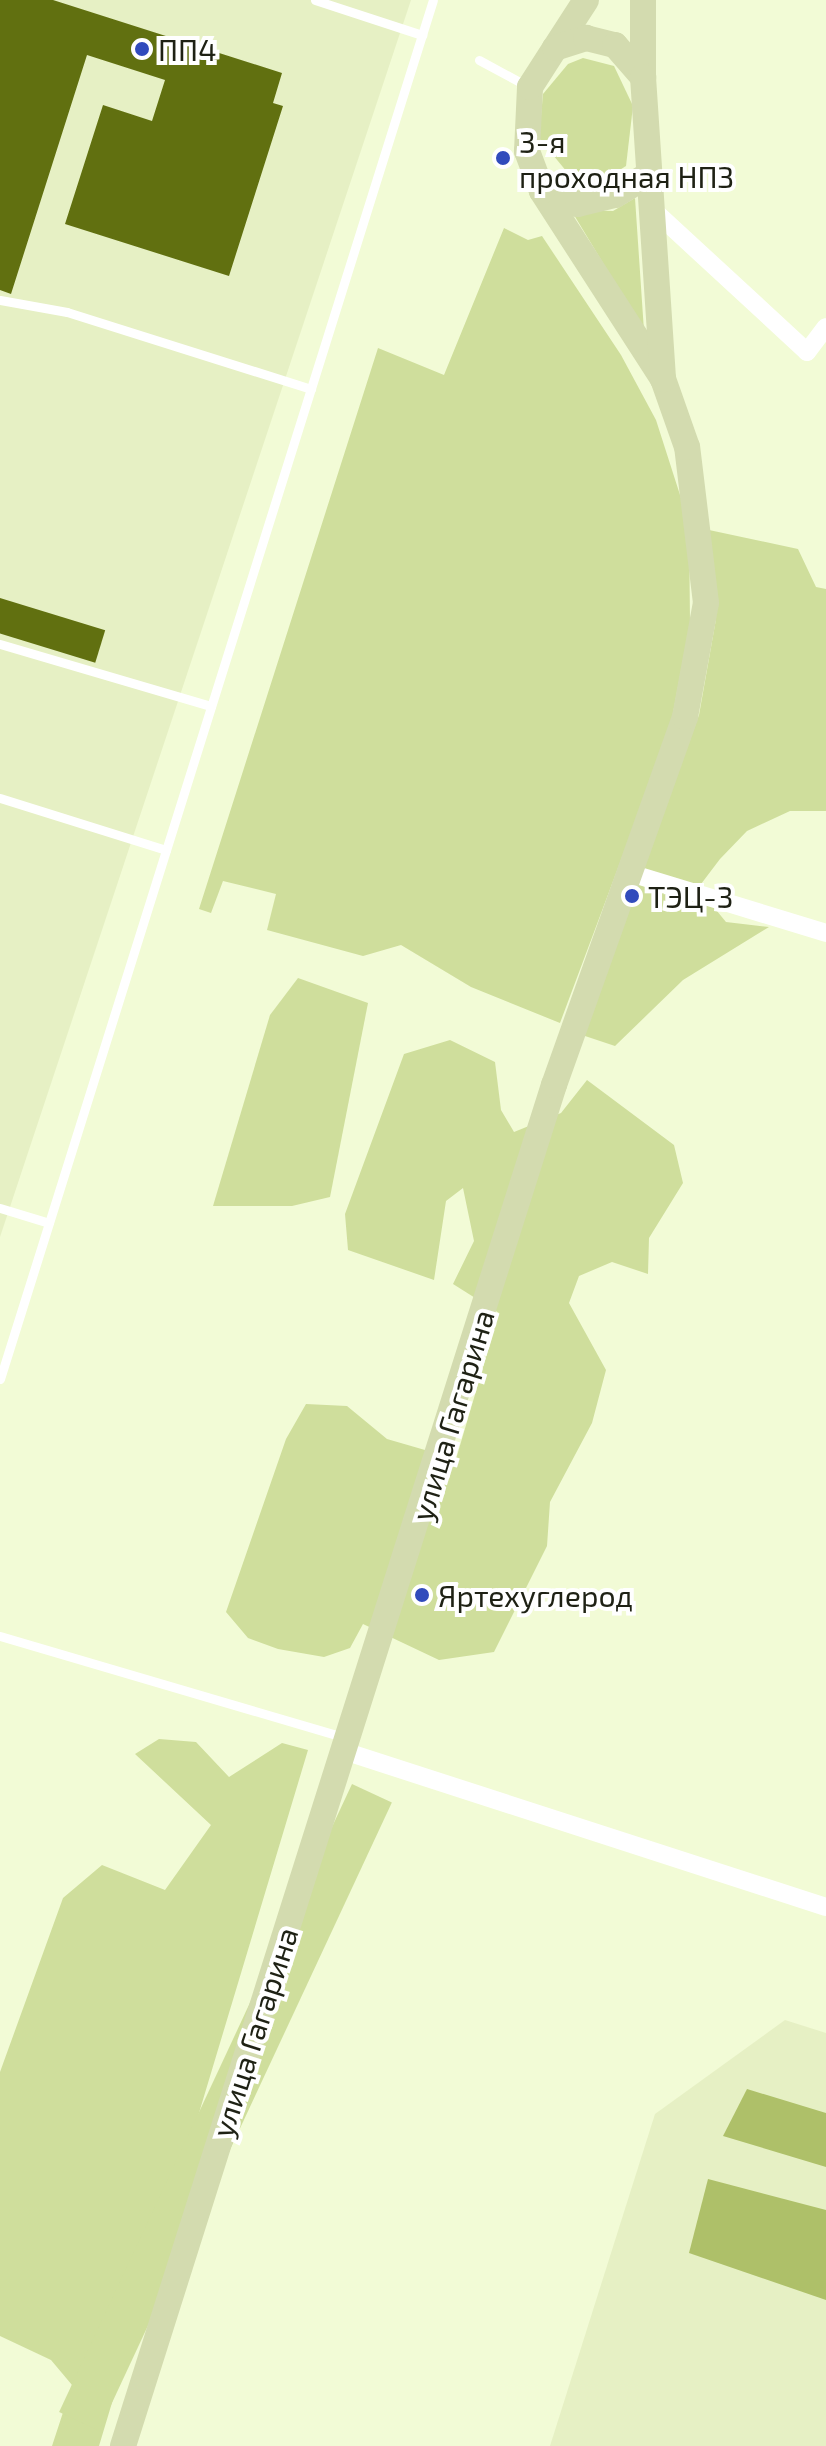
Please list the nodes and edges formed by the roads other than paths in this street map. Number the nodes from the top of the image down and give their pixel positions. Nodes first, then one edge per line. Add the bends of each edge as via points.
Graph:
1 (315, 0) edge
2 (433, 0) edge
3 (586, 0) edge
4 (643, 0) edge
5 (422, 35) junction
6 (555, 48) junction
7 (479, 60) dead end
8 (643, 77) junction
9 (530, 87) junction
10 (647, 176) junction
11 (542, 191) junction
12 (649, 206) junction
13 (0, 300) edge
14 (826, 327) edge
15 (663, 379) junction
16 (311, 389) junction
17 (0, 644) edge
18 (211, 706) junction
19 (0, 798) edge
20 (166, 850) junction
21 (630, 873) junction
22 (826, 933) edge
23 (0, 1208) edge
24 (49, 1223) junction
25 (0, 1379) edge
26 (0, 1636) edge
27 (349, 1746) junction
28 (826, 1907) edge
29 (123, 2446) edge

1 - 5 lane
2 - 5 lane
3 - 6 main road, улица Гагарина
4 - 8 main road, улица Гагарина
5 - 16 lane
6 - 8 main road via 586,38 615,45
6 - 9 main road, улица Гагарина
7 - 9 lane
8 - 10 main road, улица Гагарина
9 - 11 main road, улица Гагарина via 527,151
10 - 11 main road via 615,195 578,204
10 - 12 main road, улица Гагарина
11 - 15 main road, улица Гагарина
12 - 14 street via 807,352
12 - 15 main road, улица Гагарина
13 - 16 lane via 67,312
15 - 21 main road, улица Гагарина via 698,499 706,603 685,717
16 - 18 lane
17 - 18 lane
18 - 20 lane
19 - 20 lane
20 - 24 lane
21 - 22 street
21 - 27 main road, улица Гагарина via 554,1085
23 - 24 lane
24 - 25 lane
26 - 27 lane
27 - 28 street
27 - 29 main road, улица Гагарина

